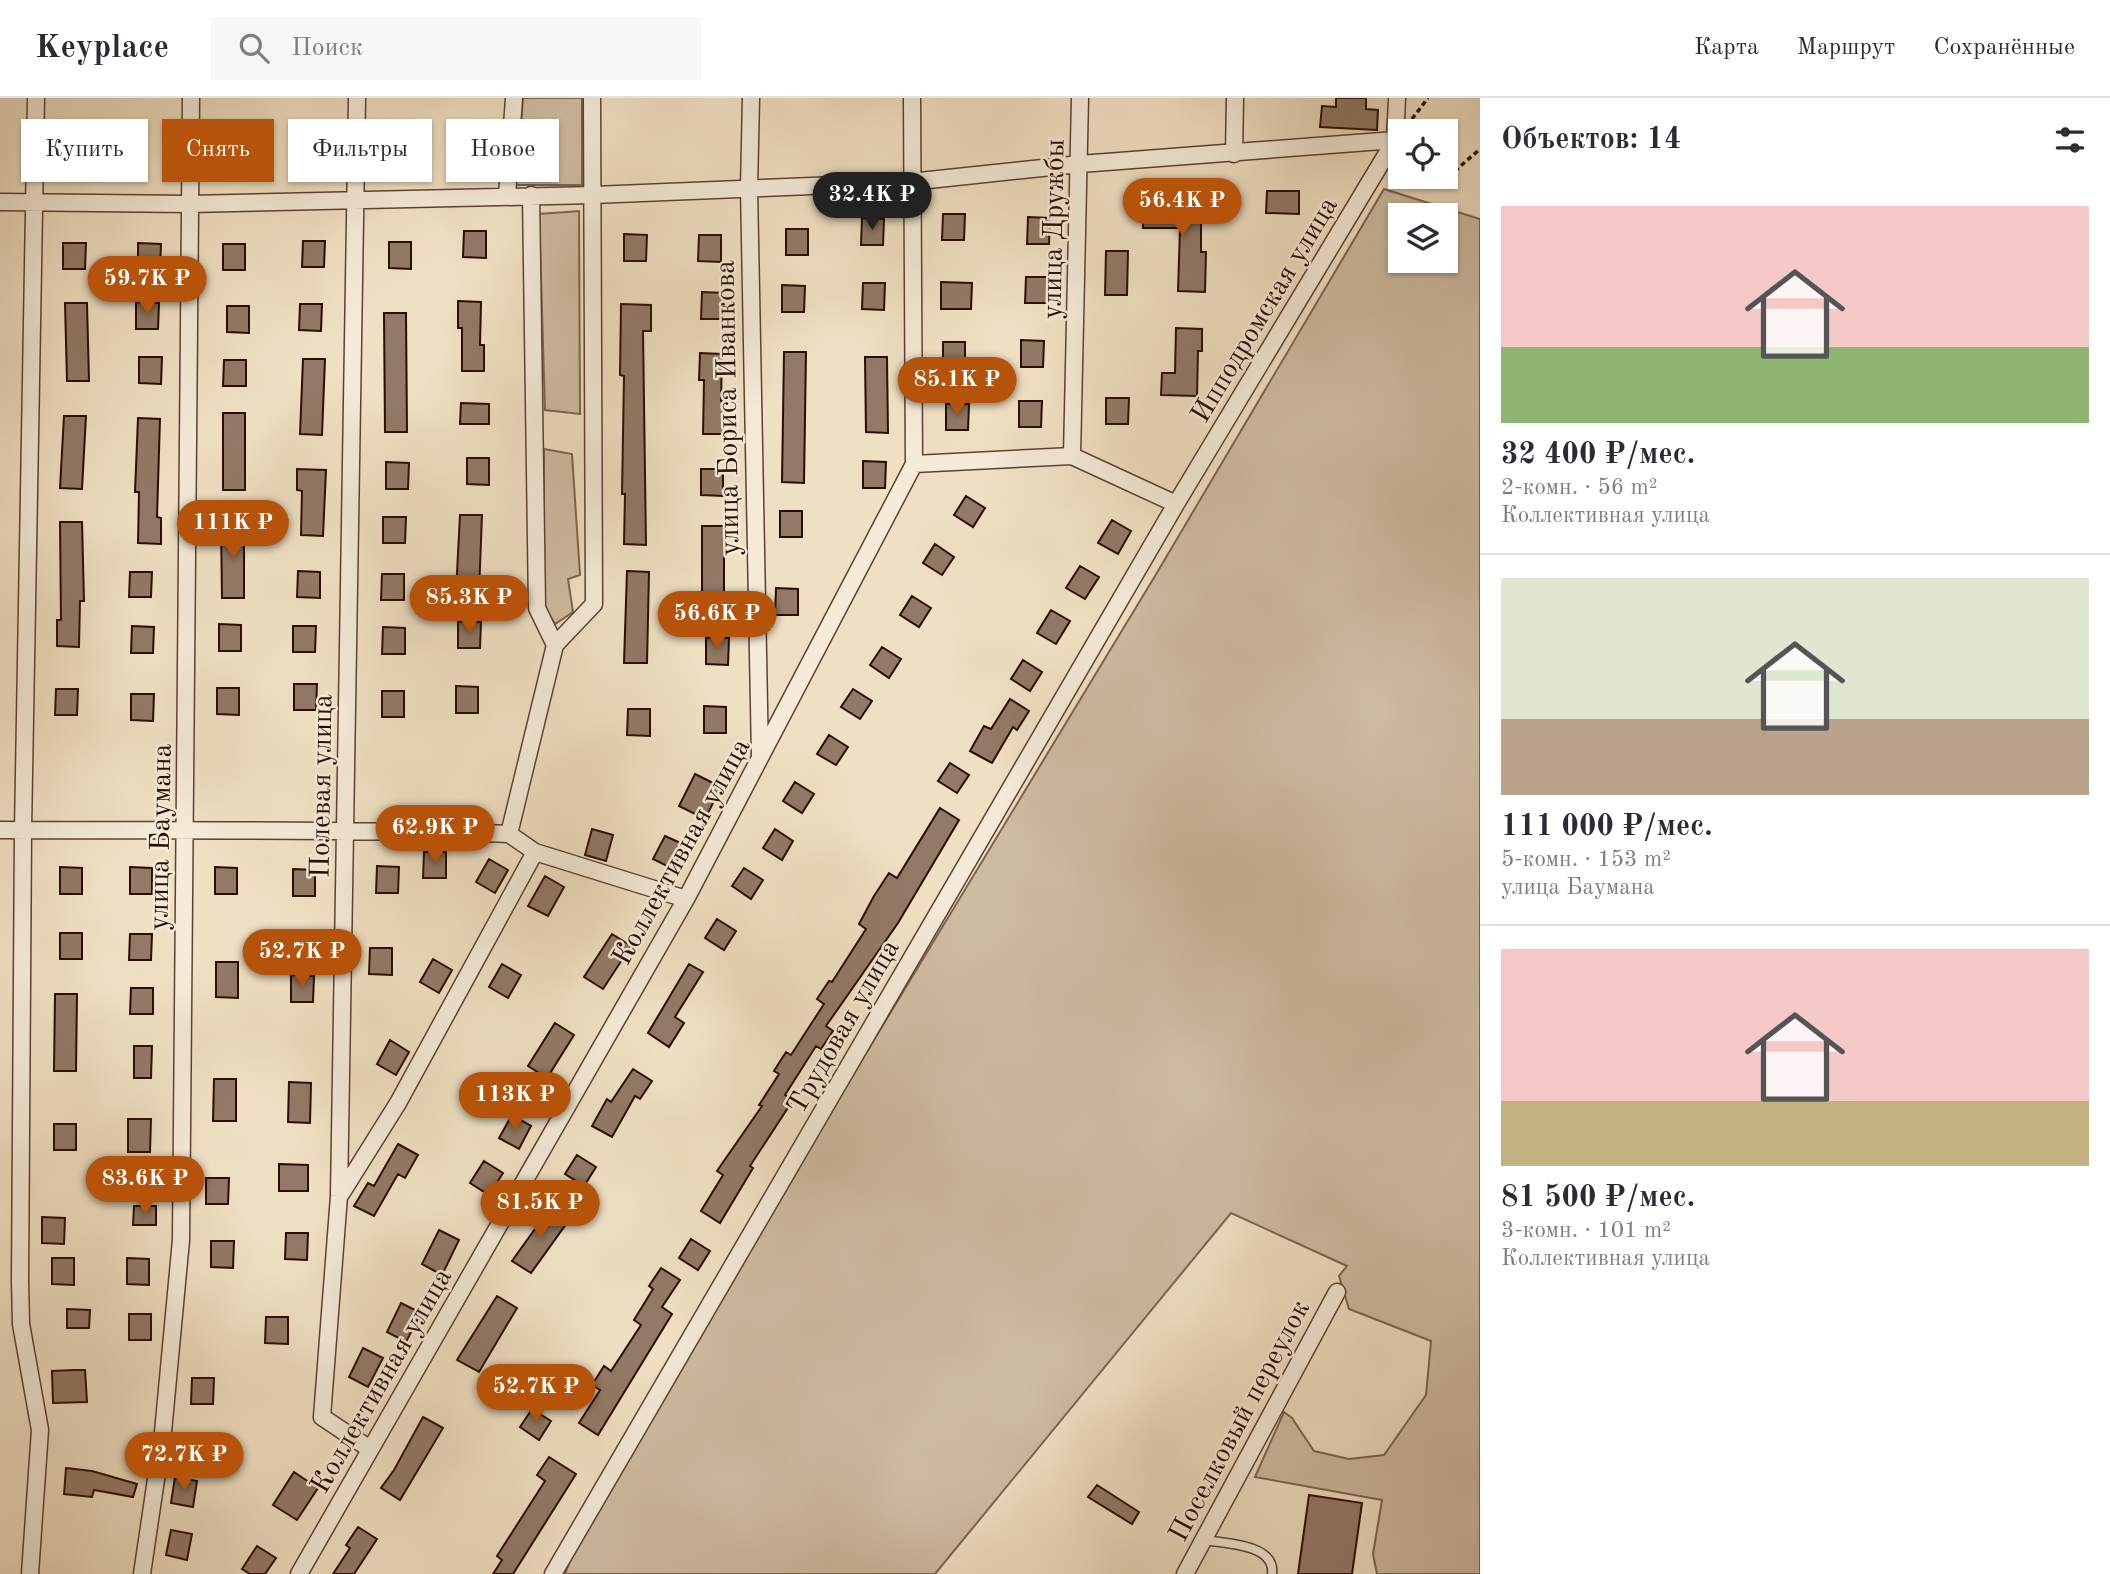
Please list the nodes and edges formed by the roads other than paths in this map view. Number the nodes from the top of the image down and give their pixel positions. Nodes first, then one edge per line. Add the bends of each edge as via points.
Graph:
1 (36, 98) edge
2 (191, 98) edge
3 (357, 98) edge
4 (514, 98) edge
5 (592, 98) edge
6 (751, 98) edge
7 (912, 98) edge
8 (1080, 98) edge
9 (1235, 98) edge
10 (1396, 98) edge
11 (1396, 119) edge
12 (1388, 141) edge
13 (1388, 152) edge
14 (1234, 155) junction
15 (1080, 164) junction
16 (910, 182) junction
17 (749, 188) junction
18 (531, 195) junction
19 (593, 195) junction
20 (507, 196) junction
21 (358, 200) junction
22 (0, 202) edge
23 (36, 204) junction
24 (190, 204) junction
25 (1072, 456) junction
26 (914, 464) junction
27 (1176, 504) junction
28 (555, 645) junction
29 (760, 760) junction
30 (0, 830) edge
31 (23, 830) junction
32 (345, 830) junction
33 (186, 832) junction
34 (509, 834) junction
35 (535, 852) junction
36 (686, 899) junction
37 (340, 1196) junction
38 (1337, 1292) dead end
39 (370, 1449) junction
40 (1203, 1540) junction
41 (30, 1574) edge
42 (142, 1574) edge
43 (299, 1574) edge
44 (552, 1574) edge
45 (1185, 1574) edge
46 (1272, 1574) edge

1 - 23 street
2 - 24 street, улица Баумана
3 - 21 street, Полевая улица
4 - 20 street
5 - 19 street
6 - 17 street, улица Бориса Иванкова
7 - 16 street, Коллективная улица
8 - 15 street, улица Дружбы
9 - 14 street
10 - 11 street
12 - 14 street
13 - 27 street, Ипподромская улица
14 - 15 street
15 - 16 street
15 - 25 street, улица Дружбы
16 - 17 street
16 - 26 street, Коллективная улица
17 - 19 street
17 - 29 street, улица Бориса Иванкова
18 - 19 street
18 - 20 street
18 - 28 street via 537,608
19 - 28 street via 594,604
20 - 21 street
21 - 24 street
21 - 32 street, Полевая улица
22 - 23 street
23 - 24 street
23 - 31 street
24 - 33 street, улица Баумана
25 - 26 street
25 - 27 street
26 - 29 street, Коллективная улица
27 - 44 street, Трудовая улица
28 - 34 street
29 - 36 street, Коллективная улица
30 - 31 street
31 - 33 street
31 - 41 street via 21,1324 40,1430
32 - 33 street
32 - 34 street
32 - 37 street, Полевая улица
33 - 42 street, улица Баумана via 181,1240 163,1432
34 - 35 street
35 - 36 street
35 - 37 street via 398,1104
36 - 39 street, Коллективная улица
37 - 39 street, Полевая улица via 322,1417
38 - 40 street, Поселковый переулок
39 - 43 street, Коллективная улица
40 - 45 street, Поселковый переулок
40 - 46 lane via 1268,1556

